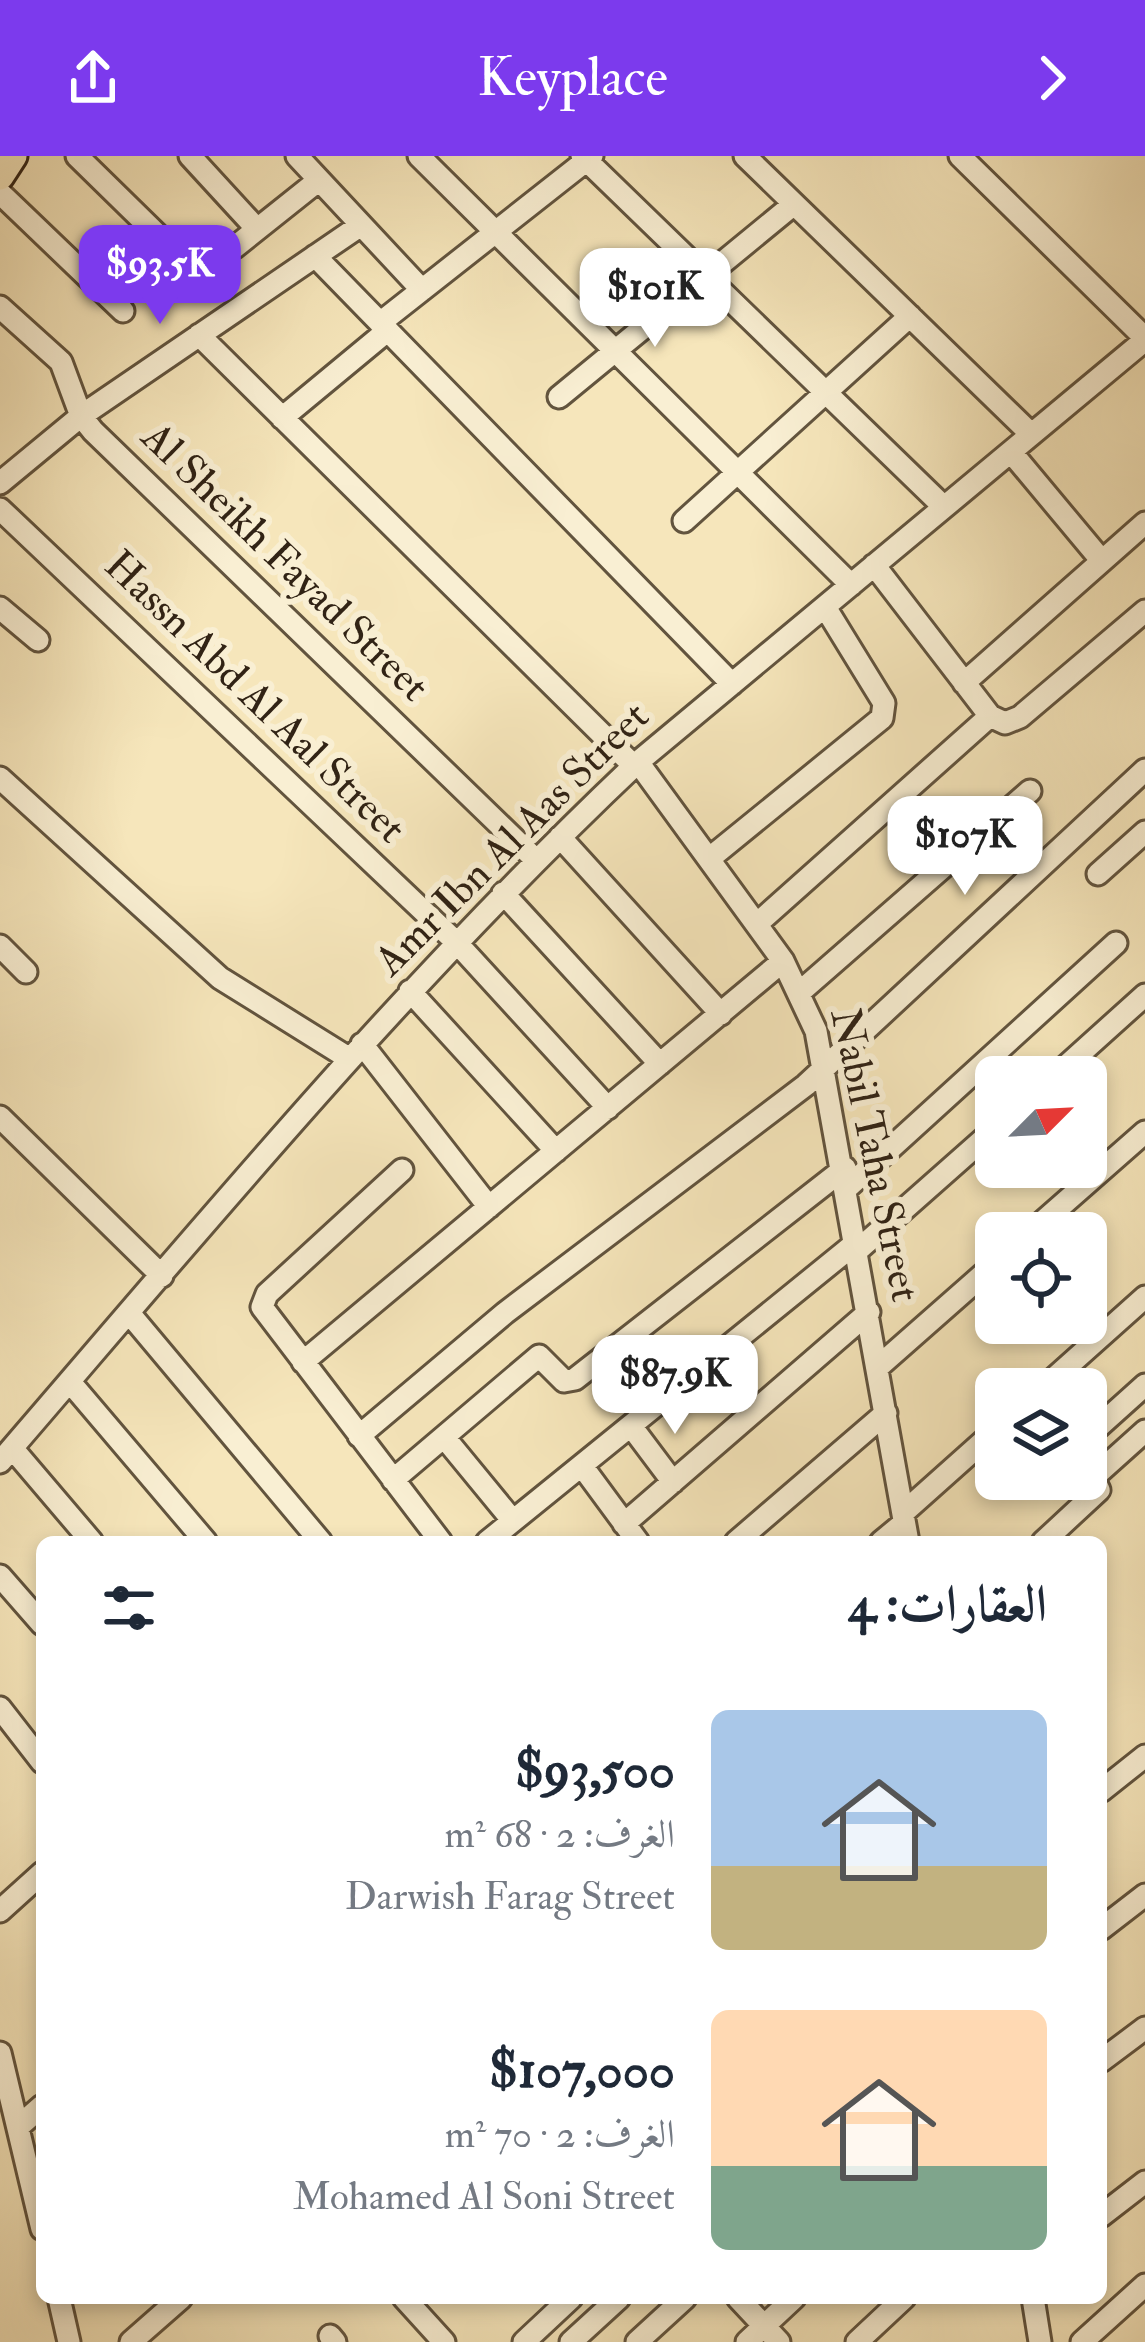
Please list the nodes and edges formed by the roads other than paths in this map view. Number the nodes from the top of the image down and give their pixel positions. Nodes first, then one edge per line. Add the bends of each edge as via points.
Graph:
1 (13, 156) edge
2 (77, 156) edge
3 (190, 156) edge
4 (419, 156) edge
5 (745, 156) edge
6 (960, 156) edge
7 (587, 157) edge
8 (308, 164) edge
9 (0, 176) edge
10 (0, 194) edge
11 (794, 204) junction
12 (361, 225) junction
13 (257, 229) junction
14 (495, 232) junction
15 (315, 256) junction
16 (707, 276) junction
17 (422, 290) junction
18 (0, 308) edge
19 (123, 311) dead end
20 (910, 316) junction
21 (384, 327) junction
22 (199, 335) junction
23 (1145, 339) edge
24 (616, 351) junction
25 (826, 392) junction
26 (560, 397) dead end
27 (81, 416) junction
28 (282, 418) junction
29 (1031, 434) junction
30 (1011, 452) junction
31 (738, 472) junction
32 (0, 483) edge
33 (944, 507) junction
34 (0, 508) edge
35 (684, 521) dead end
36 (1145, 524) edge
37 (1102, 561) junction
38 (874, 565) junction
39 (851, 585) junction
40 (825, 607) junction
41 (0, 608) edge
42 (1145, 611) edge
43 (38, 640) dead end
44 (964, 683) junction
45 (732, 684) junction
46 (990, 716) junction
47 (636, 764) junction
48 (1145, 770) edge
49 (0, 778) edge
50 (1030, 791) dead end
51 (1145, 832) edge
52 (560, 836) junction
53 (710, 858) junction
54 (536, 860) junction
55 (1098, 874) dead end
56 (503, 893) junction
57 (758, 923) junction
58 (456, 942) junction
59 (1116, 943) dead end
60 (0, 946) edge
61 (783, 962) junction
62 (26, 973) dead end
63 (410, 992) junction
64 (800, 992) junction
65 (1145, 995) edge
66 (721, 1014) junction
67 (356, 1052) junction
68 (1077, 1056) edge
69 (660, 1064) junction
70 (825, 1067) junction
71 (608, 1108) junction
72 (3, 1125) edge
73 (1145, 1132) edge
74 (975, 1146) edge
75 (556, 1150) junction
76 (402, 1170) dead end
77 (846, 1177) junction
78 (489, 1207) junction
79 (1054, 1212) edge
80 (858, 1246) junction
81 (162, 1276) junction
82 (975, 1282) edge
83 (1145, 1297) edge
84 (869, 1312) junction
85 (129, 1313) junction
86 (302, 1362) junction
87 (878, 1367) junction
88 (1066, 1368) edge
89 (70, 1382) junction
90 (1145, 1385) edge
91 (886, 1413) junction
92 (1107, 1419) edge
93 (631, 1426) junction
94 (1145, 1431) edge
95 (359, 1436) junction
96 (444, 1437) junction
97 (975, 1452) edge
98 (4, 1457) edge
99 (1107, 1457) edge
100 (582, 1466) junction
101 (393, 1480) junction
102 (673, 1482) junction
103 (1092, 1500) edge
104 (513, 1521) junction
105 (905, 1526) edge
106 (631, 1533) edge
107 (86, 1536) edge
108 (201, 1536) edge
109 (316, 1536) edge
110 (429, 1536) edge
111 (494, 1536) edge
112 (743, 1536) edge
113 (1049, 1536) edge
114 (0, 1576) edge
115 (36, 1617) edge
116 (0, 1708) edge
117 (36, 1754) edge
118 (1145, 1756) edge
119 (1107, 1786) edge
120 (36, 1878) edge
121 (1145, 1894) edge
122 (0, 1911) edge
123 (1107, 1924) edge
124 (1145, 2029) edge
125 (0, 2053) edge
126 (1107, 2057) edge
127 (36, 2111) edge
128 (18, 2127) junction
129 (1145, 2182) edge
130 (36, 2204) edge
131 (1107, 2211) edge
132 (1145, 2285) edge
133 (60, 2304) edge
134 (174, 2304) edge
135 (409, 2304) edge
136 (565, 2304) edge
137 (612, 2304) edge
138 (678, 2304) edge
139 (744, 2304) edge
140 (790, 2304) edge
141 (898, 2304) edge
142 (1034, 2304) edge
143 (772, 2334) edge
144 (69, 2342) edge
145 (131, 2342) edge
146 (444, 2342) edge
147 (524, 2342) edge
148 (571, 2342) edge
149 (637, 2342) edge
150 (747, 2342) edge
151 (857, 2342) edge
152 (1040, 2342) edge
153 (1082, 2342) edge

1 - 9 main road
2 - 13 street via 173,250 201,263
3 - 13 street
4 - 14 street
5 - 11 street
6 - 23 street
7 - 14 street
7 - 16 street
8 - 12 street
8 - 13 street
10 - 19 street
11 - 16 street
11 - 20 street
12 - 15 street
12 - 17 street
14 - 17 street
14 - 24 street
15 - 21 street
15 - 22 street
16 - 24 street
16 - 25 street
17 - 21 street
18 - 27 street, Al Sheikh Fayad Street via 61,362
20 - 25 street
20 - 29 street
21 - 28 street
21 - 45 street
22 - 27 street
22 - 28 street, Nabil Taha Street
23 - 29 street, Amr Ibn Al Aas Street
24 - 26 street
24 - 31 street
25 - 31 street
25 - 33 street
27 - 32 street
27 - 54 street, Al Sheikh Fayad Street
28 - 47 street, Nabil Taha Street
29 - 30 street, Amr Ibn Al Aas Street
30 - 33 street, Amr Ibn Al Aas Street
30 - 37 street
31 - 35 street
31 - 39 street
33 - 38 street, Amr Ibn Al Aas Street
34 - 58 street, Hassn Abd Al Aal Street
36 - 37 street
37 - 44 street
38 - 39 street, Amr Ibn Al Aas Street
38 - 44 street
39 - 40 street, Amr Ibn Al Aas Street
40 - 45 street, Amr Ibn Al Aas Street
40 - 53 street via 884,703 881,718
41 - 43 street
42 - 46 street via 1020,716 1005,723
44 - 46 street
45 - 47 street, Amr Ibn Al Aas Street
46 - 57 street
47 - 52 street, Amr Ibn Al Aas Street
47 - 53 street, Nabil Taha Street
48 - 70 street
49 - 67 street via 220,978
50 - 64 street
51 - 55 street
52 - 54 street, Amr Ibn Al Aas Street
52 - 66 street
53 - 57 street, Nabil Taha Street
54 - 56 street, Amr Ibn Al Aas Street
56 - 58 street, Amr Ibn Al Aas Street
56 - 69 street
57 - 61 street, Nabil Taha Street
58 - 63 street, Amr Ibn Al Aas Street
58 - 71 street, Hassn Abd Al Aal Street
59 - 77 street
60 - 62 street
61 - 64 street, Nabil Taha Street
61 - 66 street
63 - 67 street, Amr Ibn Al Aas Street
63 - 75 street
64 - 70 street, Nabil Taha Street
65 - 68 street
66 - 69 street
67 - 78 street
67 - 81 street, Amr Ibn Al Aas Street
69 - 71 street
70 - 77 street, Nabil Taha Street
70 - 95 street
71 - 75 street
72 - 81 street
73 - 79 street
74 - 80 street
75 - 78 street
76 - 86 street via 262,1307
77 - 80 street, Nabil Taha Street
77 - 96 street via 572,1382 542,1356
78 - 86 street
80 - 84 street, Nabil Taha Street
80 - 93 street
81 - 85 street, Amr Ibn Al Aas Street
82 - 87 street
83 - 88 street
84 - 87 street, Nabil Taha Street
84 - 102 street
85 - 89 street, Amr Ibn Al Aas Street
85 - 109 street
86 - 95 street
87 - 91 street, Nabil Taha Street
89 - 98 street, Amr Ibn Al Aas Street
89 - 108 street
90 - 92 street
91 - 105 street, Nabil Taha Street
91 - 112 street
93 - 100 street
93 - 102 street
94 - 99 street
95 - 101 street
96 - 101 street
96 - 104 street
97 - 105 street
98 - 107 street
100 - 104 street
100 - 106 street
101 - 110 street
102 - 106 street
103 - 113 street
104 - 111 street
114 - 115 street
116 - 117 street
118 - 119 street
120 - 122 street
121 - 123 street
124 - 126 street
125 - 128 street
127 - 128 street
128 - 130 street
129 - 131 street
132 - 153 street
133 - 144 street
134 - 145 street
135 - 146 street
136 - 147 street
137 - 148 street
138 - 149 street
139 - 143 street
140 - 143 street
141 - 151 street
142 - 152 street
143 - 150 street

